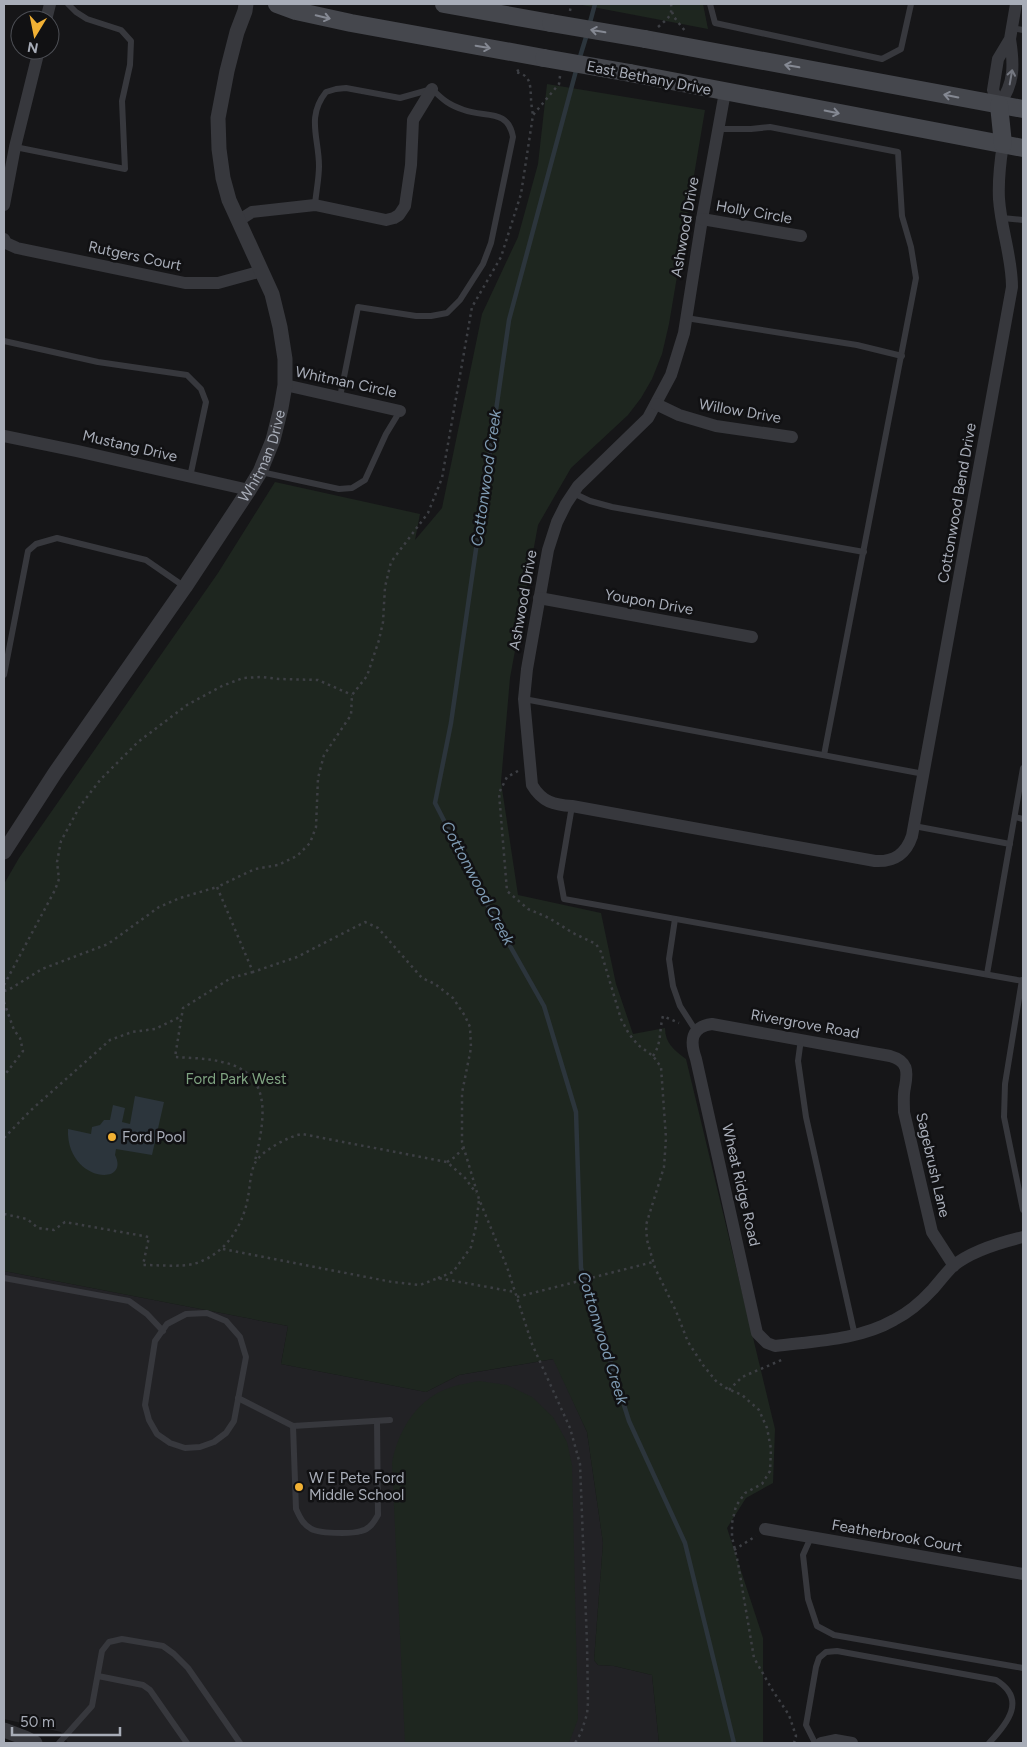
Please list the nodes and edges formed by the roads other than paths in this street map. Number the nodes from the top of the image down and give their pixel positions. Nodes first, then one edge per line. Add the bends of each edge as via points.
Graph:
1 (68, 4) edge
2 (246, 4) edge
3 (276, 4) edge
4 (444, 4) edge
5 (710, 4) edge
6 (911, 4) edge
7 (1016, 4) edge
8 (1015, 32) edge
9 (37, 60) edge
10 (432, 89) junction
11 (725, 92) junction
12 (999, 105) junction
13 (1023, 109) edge
14 (718, 129) junction
15 (1003, 144) junction
16 (15, 148) junction
17 (1023, 148) edge
18 (4, 205) edge
19 (315, 205) junction
20 (1002, 218) junction
21 (702, 219) junction
22 (238, 220) junction
23 (1023, 220) edge
24 (801, 236) dead end
25 (4, 239) edge
26 (262, 272) junction
27 (686, 318) junction
28 (4, 341) edge
29 (902, 356) junction
30 (284, 385) junction
31 (340, 397) junction
32 (656, 404) junction
33 (400, 411) joint
34 (4, 436) edge
35 (792, 437) dead end
36 (260, 472) junction
37 (190, 477) junction
38 (249, 490) junction
39 (573, 493) junction
40 (864, 552) junction
41 (185, 587) junction
42 (540, 598) junction
43 (752, 637) dead end
44 (4, 675) edge
45 (524, 699) junction
46 (824, 755) junction
47 (1023, 768) edge
48 (924, 774) junction
49 (572, 806) junction
50 (1015, 817) junction
51 (1023, 819) edge
52 (914, 826) junction
53 (1010, 844) junction
54 (4, 849) edge
55 (894, 859) joint
56 (675, 919) junction
57 (987, 974) junction
58 (1023, 980) edge
59 (696, 1031) junction
60 (801, 1039) junction
61 (906, 1067) joint
62 (1023, 1210) edge
63 (1023, 1238) edge
64 (954, 1266) junction
65 (4, 1278) edge
66 (163, 1331) junction
67 (855, 1336) junction
68 (238, 1398) junction
69 (390, 1420) dead end
70 (377, 1421) junction
71 (293, 1426) junction
72 (765, 1529) road end
73 (811, 1537) junction
74 (1023, 1574) edge
75 (1023, 1668) edge
76 (98, 1676) junction
77 (4, 1730) edge
78 (35, 1743) edge
79 (59, 1743) edge
80 (187, 1743) edge
81 (240, 1743) edge
82 (815, 1743) edge
83 (820, 1743) edge
84 (852, 1743) edge
85 (989, 1743) edge

1 - 16 lane via 87,18 120,30 130,41 130,64 122,101 125,169
2 - 22 street, Whitman Drive via 226,71 218,118 223,178
3 -> 11 main road, East Bethany Drive, bridge via 351,23
12 -> 4 main road, bridge via 651,34 551,23
5 - 6 lane via 715,23 882,59 900,49
7 - 8 street
8 - 12 street via 998,59 993,90
9 - 16 street
10 - 19 street via 414,120 405,206 399,215 386,220
10 - 19 lane via 400,98 346,88 326,92 316,108 314,130 319,165
10 - 31 lane via 447,104 500,117 512,128 513,137 491,243 483,264 460,300 446,313 416,316 358,307
11 - 14 street, Ashwood Drive
11 -> 15 main road, East Bethany Drive
12 - 13 main road
12 - 15 main road
14 - 21 street, Ashwood Drive
14 - 29 lane via 770,127 898,152 902,216 916,278
15 - 17 main road, East Bethany Drive
15 - 20 street, Cottonwood Bend Drive via 999,180
16 - 18 street
19 - 22 street via 252,212
20 - 23 lane
20 - 48 street, Cottonwood Bend Drive via 1012,287
21 - 24 street, Holly Circle
21 - 27 street, Ashwood Drive
22 - 26 street, Whitman Drive
25 - 26 street, Rutgers Court via 18,248 185,283 218,283
26 - 30 street, Whitman Drive via 272,294 280,327 285,359
27 - 29 lane via 856,345
27 - 32 street, Ashwood Drive via 670,375
28 - 37 lane via 98,362 187,375 201,389 206,402
29 - 40 lane
30 - 31 street, Whitman Circle
30 - 36 street, Whitman Drive via 273,440
31 - 33 street, Whitman Circle
32 - 35 street, Willow Drive via 685,418 716,426
32 - 39 street, Ashwood Drive via 642,424
33 - 36 lane via 365,480 352,488 339,489
34 - 37 street, Mustang Drive
36 - 38 street, Whitman Drive
37 - 38 street, Mustang Drive
38 - 41 street, Whitman Drive
39 - 40 lane via 612,507
39 - 42 street, Ashwood Drive via 552,536
40 - 46 lane
41 - 44 lane via 146,560 57,538 36,544 28,551
41 - 54 street, Whitman Drive
42 - 43 street, Youpon Drive
42 - 45 street, Ashwood Drive
45 - 46 lane
45 - 49 street, Ashwood Drive via 532,785 536,793 550,803
46 - 48 lane
47 - 50 lane
48 - 52 street, Cottonwood Bend Drive
49 - 55 street, Ashwood Drive via 875,861
49 - 56 lane via 560,877 564,899
50 - 51 lane
50 - 53 lane
52 - 53 lane
52 - 55 street, Cottonwood Bend Drive via 909,845
53 - 57 lane
56 - 57 lane
56 - 59 lane via 669,959 673,986 680,1006
57 - 58 lane
58 - 62 lane via 1005,1084 1004,1117
59 - 60 street, Rivergrove Road via 712,1024
59 - 67 street, Wheat Ridge Road via 692,1048 757,1333 761,1339 775,1346
60 - 61 street, Rivergrove Road via 890,1056
60 - 67 lane via 798,1061 806,1117
61 - 64 street, Sagebrush Lane via 904,1112 932,1232
63 - 64 street via 983,1249
64 - 67 street via 913,1308 894,1320
65 - 66 lane via 129,1301
66 - 68 lane via 168,1324 186,1314 207,1313 226,1321 240,1337 246,1357
66 - 68 lane via 156,1341 145,1405 148,1420 157,1434 185,1448 214,1442 234,1421
68 - 71 lane
69 - 70 lane
70 - 71 lane
70 - 71 lane via 378,1515 372,1525 361,1532 325,1533 312,1530 301,1521 296,1509
72 - 73 street, Featherbrook Court
73 - 74 street, Featherbrook Court
73 - 75 lane via 802,1555 808,1599 817,1626 834,1635
76 - 79 lane via 92,1706
76 - 80 lane via 143,1685 150,1690
76 - 81 lane via 102,1651 109,1642 122,1639 163,1646 188,1668
77 - 78 street
82 - 85 lane via 806,1725 816,1667 826,1652 837,1651 996,1680 1007,1685 1012,1692 1014,1712
83 - 84 street via 835,1740

